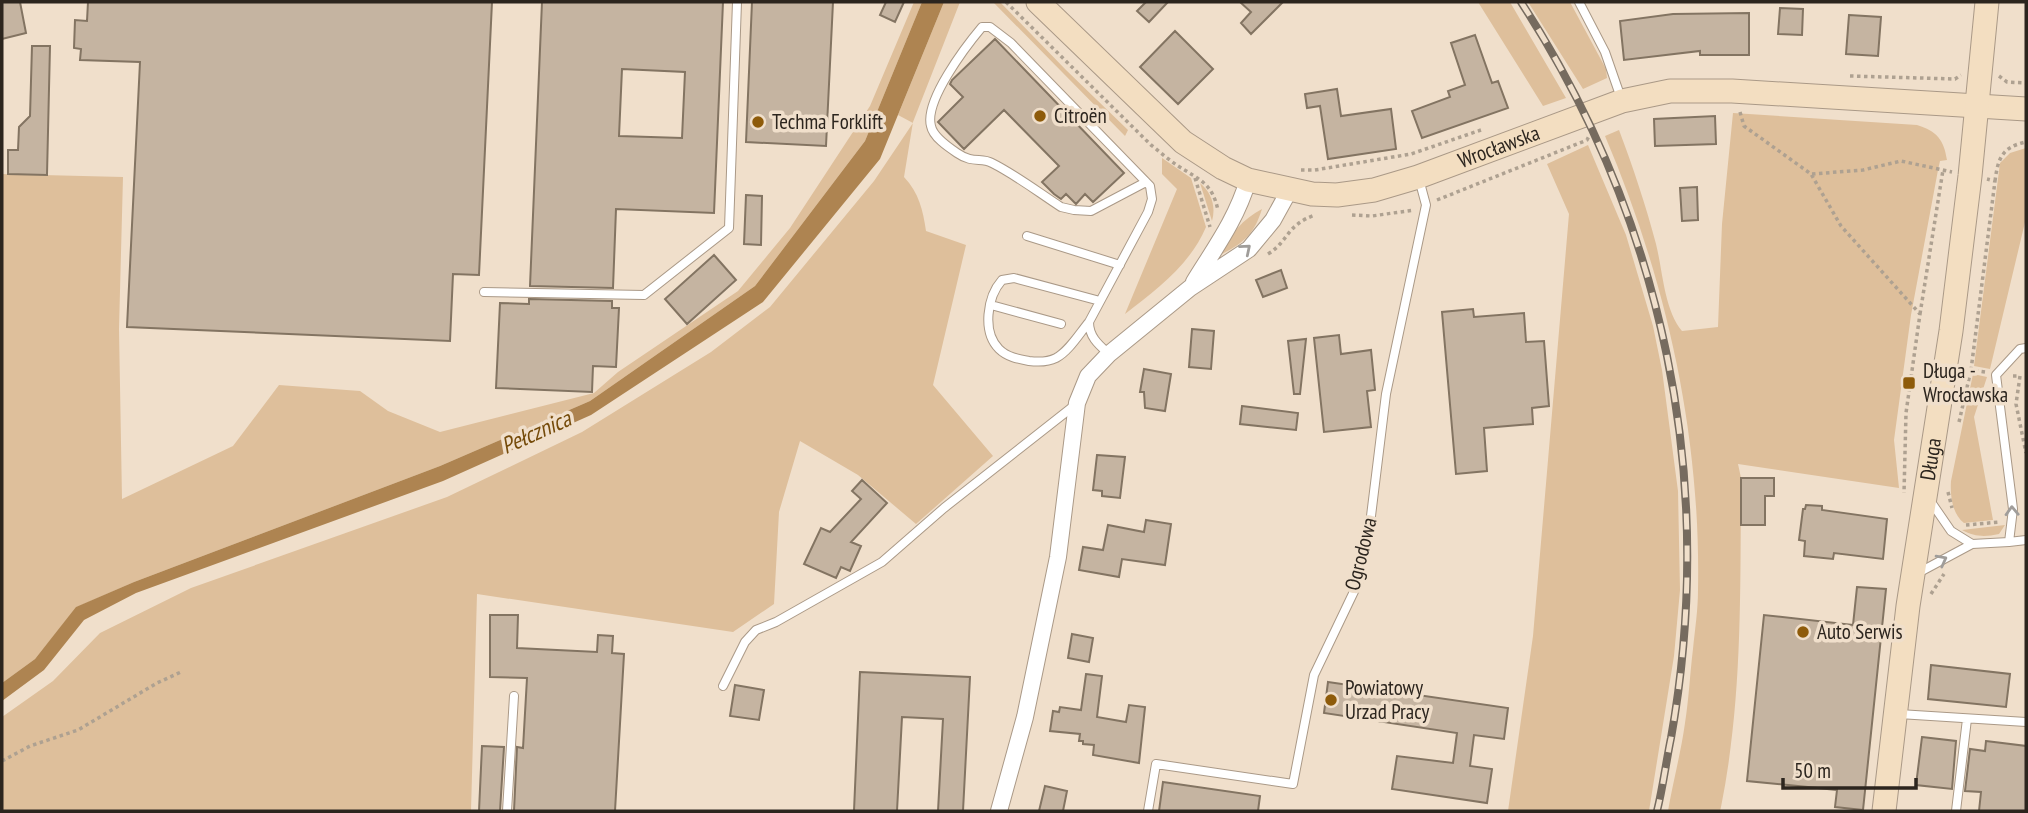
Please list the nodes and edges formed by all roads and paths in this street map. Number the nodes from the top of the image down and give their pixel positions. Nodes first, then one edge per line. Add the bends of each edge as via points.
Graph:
1 (737, 2) edge
2 (1006, 2) edge
3 (1038, 2) edge
4 (1579, 2) edge
5 (1987, 2) edge
6 (1979, 72) junction
7 (1838, 76) dead end
8 (2026, 83) edge
9 (1622, 101) junction
10 (1978, 105) junction
11 (2026, 109) edge
12 (1739, 110) dead end
13 (1484, 130) dead end
14 (2026, 142) edge
15 (1943, 170) junction
16 (1811, 174) junction
17 (1195, 176) junction
18 (1970, 176) junction
19 (1418, 177) junction
20 (1248, 180) junction
21 (1292, 180) junction
22 (1995, 181) junction
23 (1146, 182) junction
24 (1218, 214) dead end
25 (1206, 235) dead end
26 (1027, 236) dead end
27 (1120, 265) junction
28 (1190, 288) junction
29 (484, 292) dead end
30 (1100, 301) junction
31 (990, 305) junction
32 (1920, 314) junction
33 (1088, 322) junction
34 (1061, 324) dead end
35 (2026, 348) edge
36 (1109, 354) junction
37 (1970, 370) junction
38 (1996, 375) junction
39 (2026, 375) edge
40 (2020, 376) junction
41 (1077, 403) junction
42 (1906, 412) dead end
43 (1959, 422) dead end
44 (2026, 453) edge
45 (1948, 484) dead end
46 (1925, 495) junction
47 (1954, 515) dead end
48 (2026, 540) edge
49 (2010, 542) junction
50 (1972, 544) junction
51 (1912, 576) junction
52 (181, 672) dead end
53 (723, 686) dead end
54 (514, 696) dead end
55 (1896, 713) junction
56 (1967, 719) junction
57 (2026, 722) edge
58 (2, 761) edge
59 (508, 811) edge
60 (999, 811) edge
61 (1148, 811) edge
62 (1884, 811) edge
63 (1956, 811) edge

1 - 29 lane via 729,228 644,295
2 - 17 path via 1151,145
3 - 20 main road, Wrocławska via 1183,142
4 - 9 lane via 1605,51
5 - 6 main road, Długa
6 - 7 path via 1955,79
6 - 8 path
6 - 10 main road, Długa
9 - 10 main road, Wrocławska via 1691,90
9 - 19 main road, Wrocławska
10 - 11 main road, Wrocławska
10 - 18 main road, Długa
12 - 16 path via 1744,125
13 - 21 path via 1411,155 1315,170
14 - 22 path via 2006,150 1997,163
15 - 16 path via 1901,161
15 - 18 path
15 - 32 path
16 - 32 path via 1841,226
17 - 24 path via 1213,193
17 - 25 path via 1210,228
18 - 22 path
18 - 46 main road, Długa
19 - 21 main road, Wrocławska via 1354,194 1312,194
19 - 61 lane, Ogrodowa via 1426,205 1386,394 1359,581 1314,675 1293,784 1156,764
20 - 21 main road, Wrocławska
20 - 28 street via 1232,222
28 -> 21 street via 1249,249 1273,220
22 - 37 path
23 - 23 lane via 990,27 982,27 965,47 938,92 930,124 935,135 957,153 972,161 989,161 1061,207 1091,211
23 - 27 lane via 1152,199
26 - 27 lane
27 - 30 lane
28 - 36 street
30 - 31 lane via 1014,278 1002,280 993,290
30 - 33 lane
31 - 33 lane via 992,338 999,349 1017,359 1055,359
31 - 34 lane
32 - 42 path
33 - 36 lane via 1089,331
35 - 38 lane
36 - 41 street via 1088,376
37 - 38 path
37 - 43 path
38 - 40 path
49 -> 38 lane via 2013,509
39 - 40 path
40 - 44 path via 2016,404
41 - 53 lane via 883,562 755,630
41 - 60 street via 1058,557 1025,717
45 - 47 path
46 - 50 lane via 1951,531
46 - 51 main road, Długa
48 - 49 lane
49 - 50 lane
51 -> 50 lane
51 - 55 main road, Długa
52 - 58 path via 78,730
54 - 59 lane
55 - 56 lane
55 - 62 main road, Długa
56 - 57 lane
56 - 63 lane

